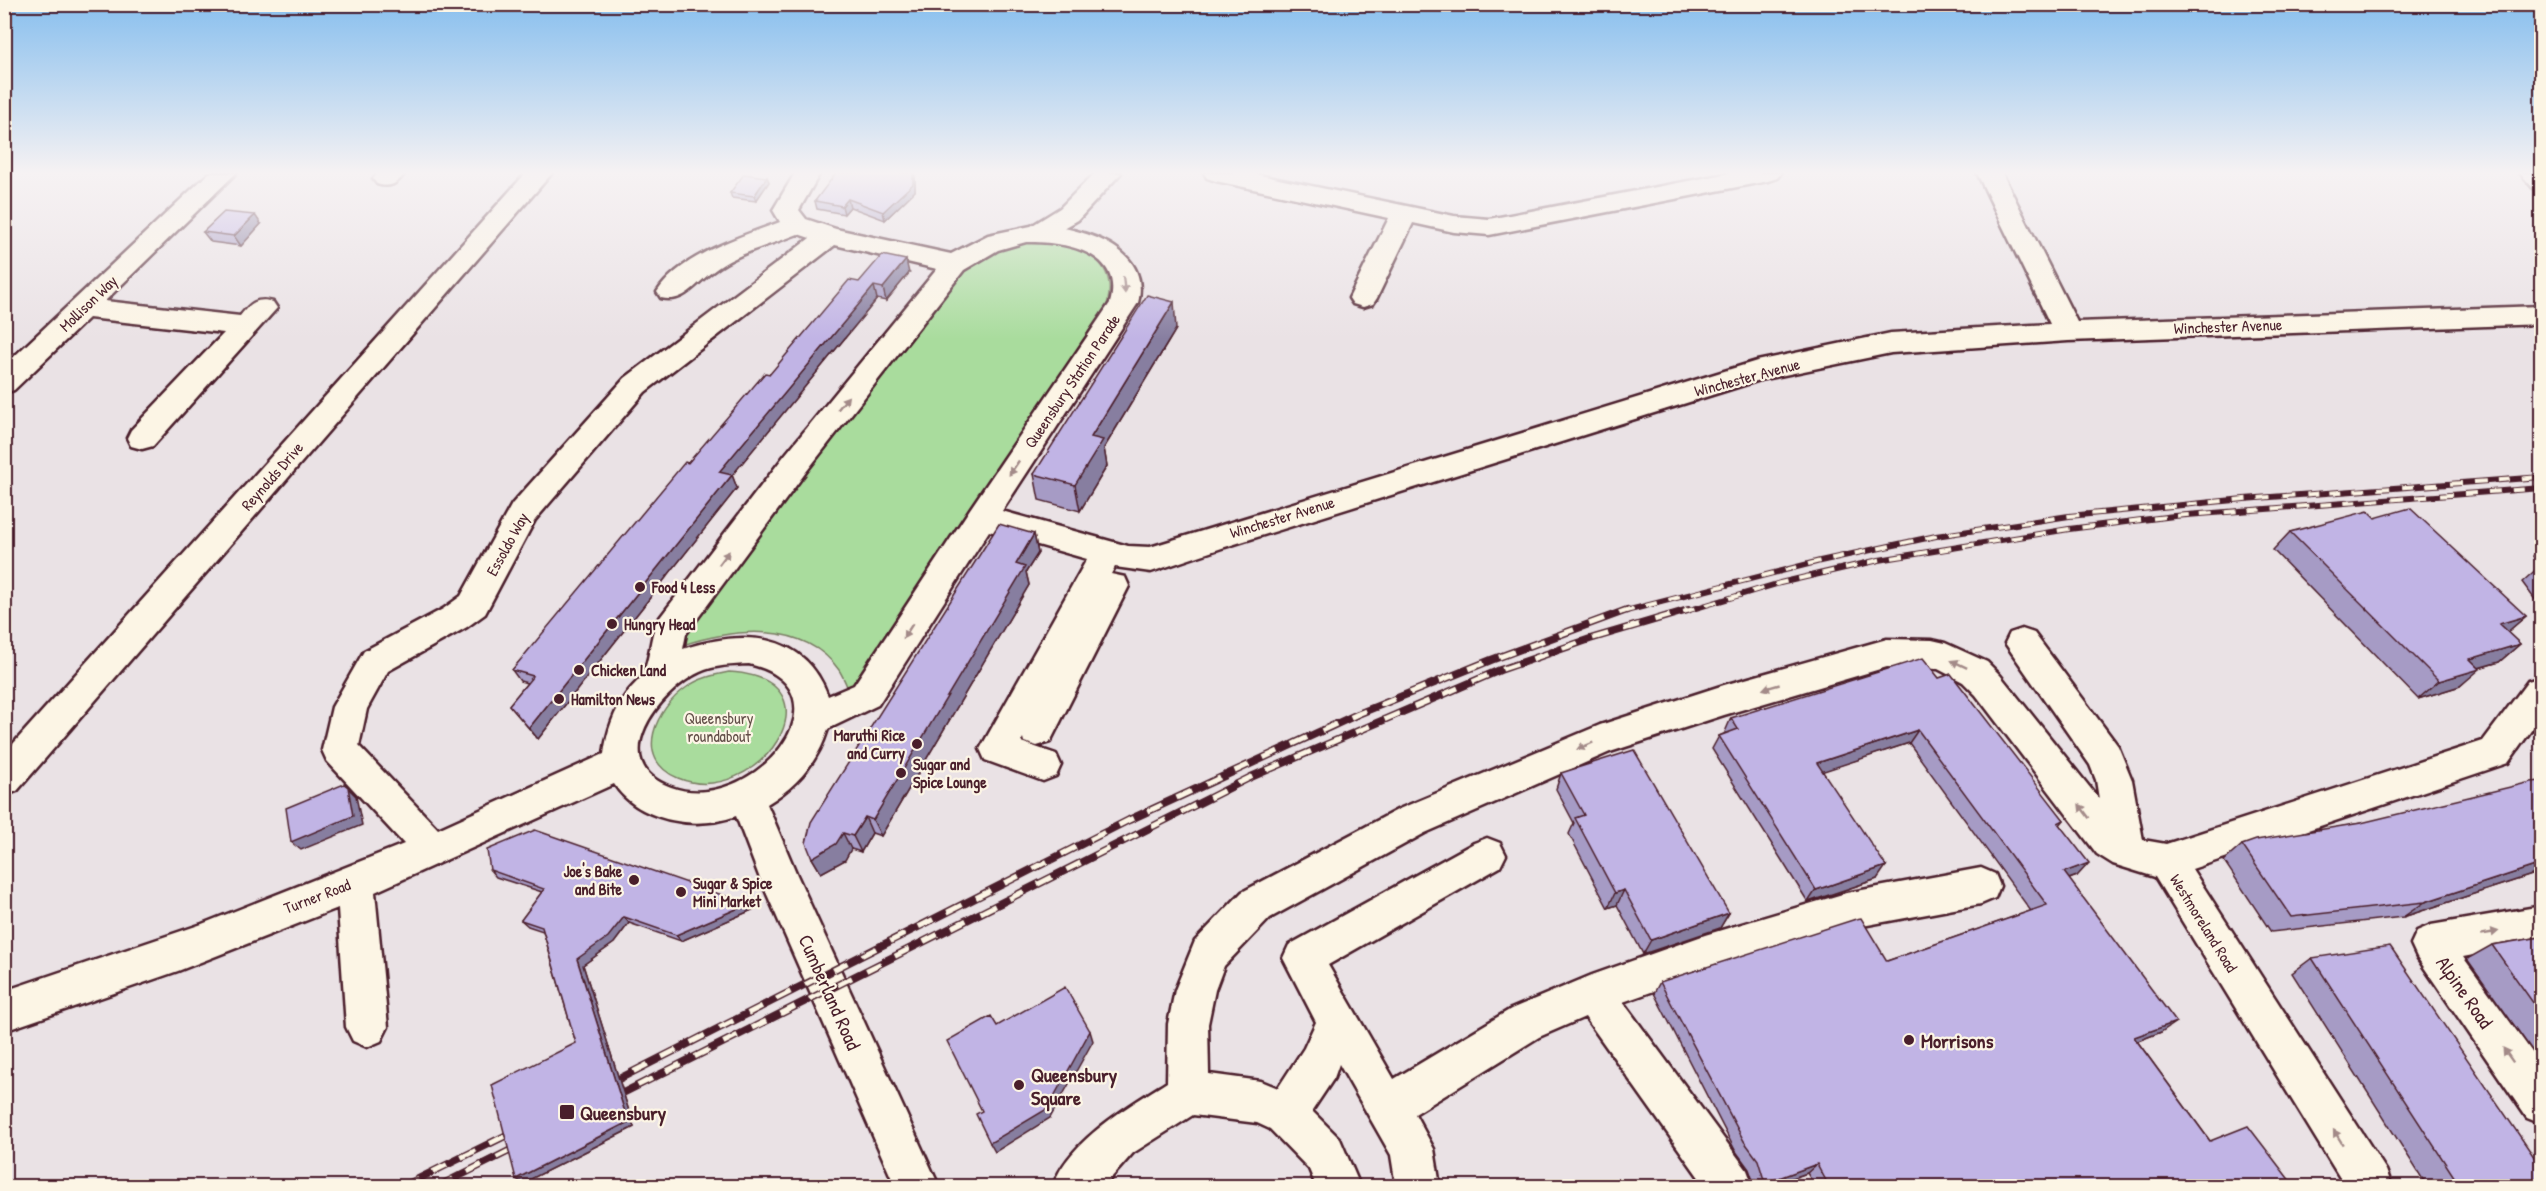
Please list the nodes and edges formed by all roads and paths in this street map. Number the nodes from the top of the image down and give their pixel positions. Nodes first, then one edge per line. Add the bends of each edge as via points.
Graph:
1 (165, 229) edge
2 (490, 229) edge
3 (787, 229) edge
4 (808, 229) edge
5 (1045, 229) edge
6 (1091, 229) edge
7 (1397, 229) edge
8 (2016, 229) edge
9 (1036, 234) junction
10 (830, 236) junction
11 (1090, 243) junction
12 (956, 264) junction
13 (671, 292) dead end
14 (1363, 298) dead end
15 (82, 308) junction
16 (2541, 315) edge
17 (2068, 333) junction
18 (4, 383) edge
19 (142, 438) dead end
20 (981, 517) junction
21 (1117, 555) junction
22 (2022, 642) dead end
23 (658, 681) junction
24 (2540, 692) dead end
25 (813, 719) junction
26 (1037, 731) dead end
27 (623, 762) junction
28 (1043, 765) dead end
29 (4, 780) edge
30 (746, 796) junction
31 (433, 849) junction
32 (2126, 852) junction
33 (1487, 855) dead end
34 (2166, 861) junction
35 (355, 882) junction
36 (1981, 886) dead end
37 (2541, 924) edge
38 (1592, 994) junction
39 (4, 1011) edge
40 (1336, 1021) junction
41 (367, 1027) dead end
42 (1188, 1094) junction
43 (2541, 1103) edge
44 (1387, 1107) junction
45 (1285, 1114) junction
46 (917, 1186) edge
47 (1075, 1186) edge
48 (1338, 1186) edge
49 (1418, 1186) edge
50 (1731, 1186) edge
51 (2370, 1186) edge

1 - 15 street, Mollison Way
2 - 29 street, Reynolds Drive
3 - 13 street via 704,264
4 - 10 street
5 - 9 street
6 - 11 street
7 - 14 street
8 - 17 street
9 - 11 street, Queensbury Station Parade
9 - 12 street, Queensbury Station Parade via 987,244
10 - 12 street
10 - 31 street, Essoldo Way via 635,385 523,512 473,605 376,661 350,707 340,750
11 -> 20 street, Queensbury Station Parade via 1108,253 1120,266 1126,282 1125,299
23 -> 12 street, Queensbury Station Parade via 670,630 795,464
15 - 18 street, Mollison Way
15 - 19 street via 255,317
16 - 17 street, Winchester Avenue
17 - 21 street, Winchester Avenue via 1891,343 1757,371 1152,560
20 - 21 street, Winchester Avenue
20 -> 25 street, Queensbury Station Parade via 866,695
21 - 26 street
21 - 28 street via 998,749
22 - 32 street via 2105,757 2114,780
23 - 25 street via 686,663 717,652 749,650 777,657 798,672 811,693
23 - 27 street via 627,720 621,741
24 - 34 street, Westmoreland Road via 2495,752
25 - 30 street via 806,741 791,763 771,782
27 - 30 street via 634,784 655,800 682,807 714,806
27 - 31 street, Turner Road
30 - 46 street, Cumberland Road
31 - 35 street, Turner Road
32 - 34 street
32 -> 42 street via 2098,829 1975,672 1932,654 1887,653 1600,740 1412,821 1256,904 1209,954 1195,990 1188,1024
33 - 40 street via 1303,958
51 -> 34 street, Westmoreland Road
35 - 39 street, Turner Road via 202,943
35 - 41 street
36 - 38 street via 1846,911
43 -> 37 street, Alpine Road via 2431,944
38 - 44 street via 1525,1023
38 - 50 street
40 - 44 street
40 - 45 street via 1319,1063
42 - 45 street via 1261,1102
42 - 47 street via 1118,1138
44 - 49 street via 1412,1149
45 - 48 street via 1324,1154

